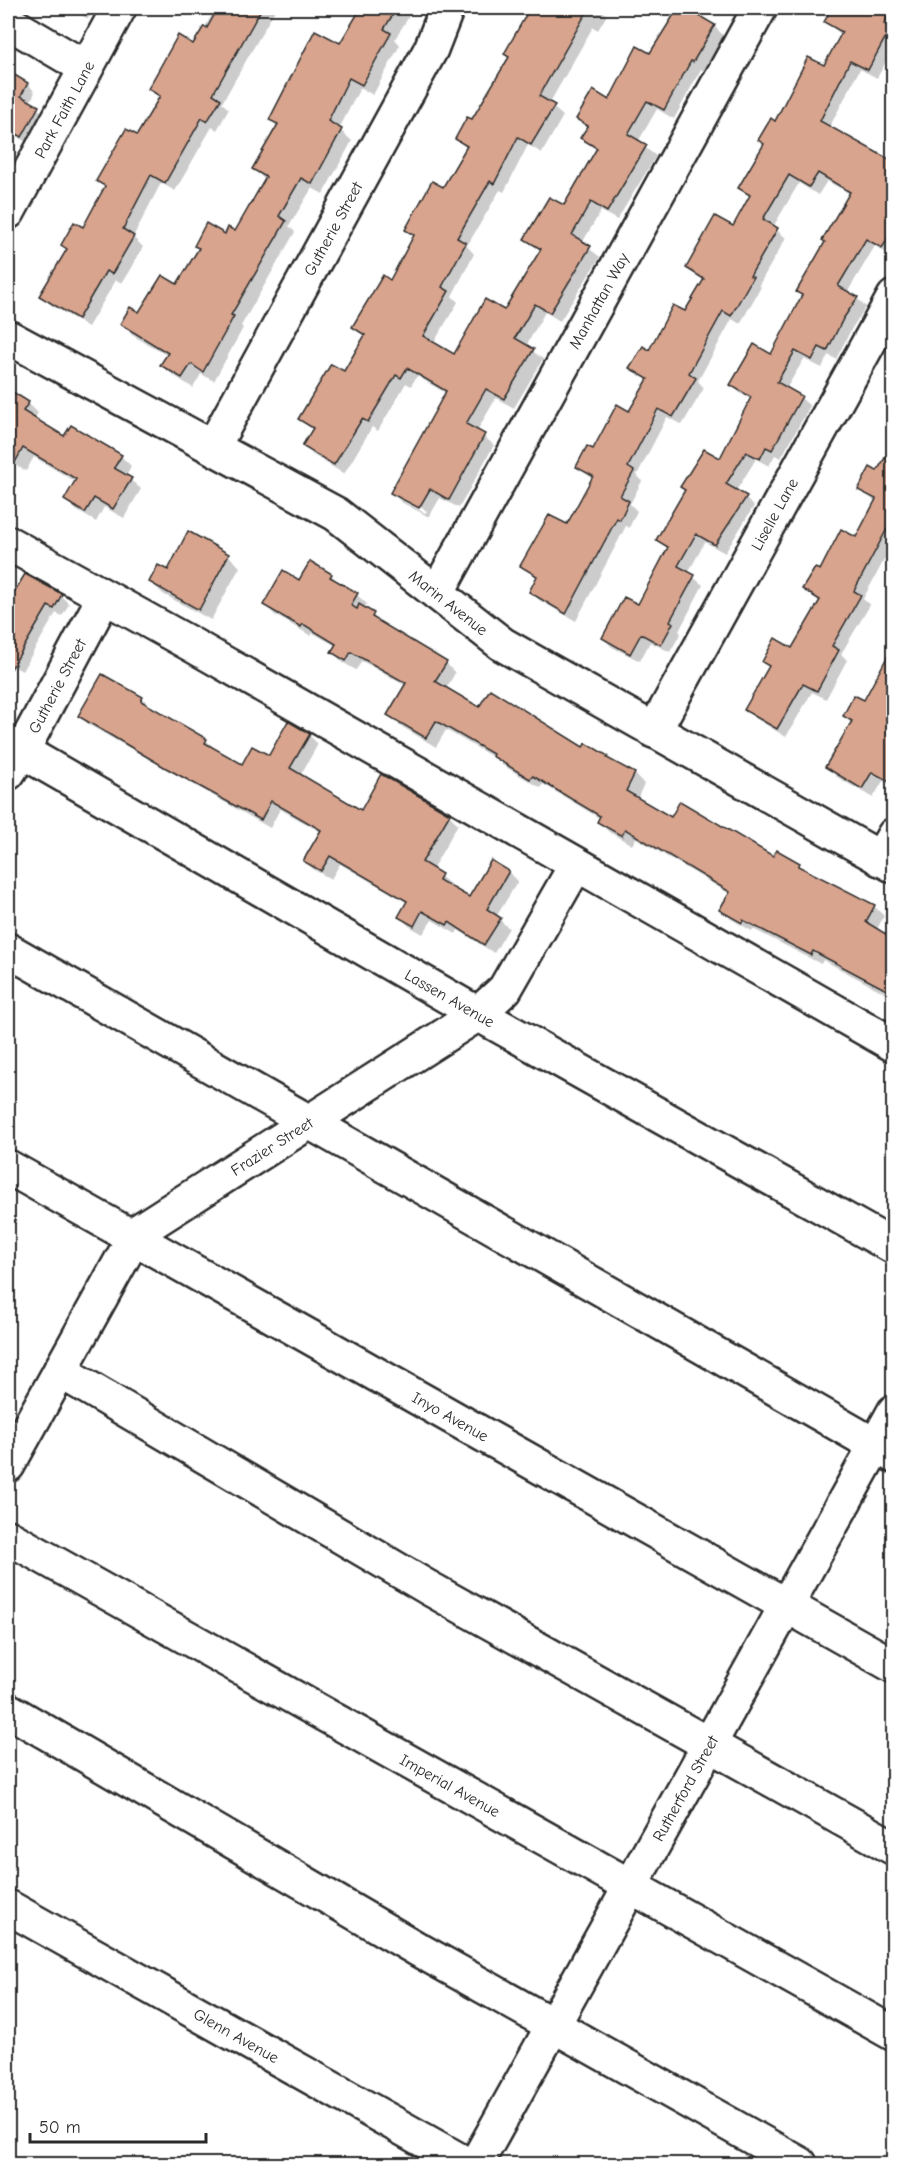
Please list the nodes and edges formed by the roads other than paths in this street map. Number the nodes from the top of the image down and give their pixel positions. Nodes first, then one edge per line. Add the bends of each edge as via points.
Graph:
1 (119, 8) edge
2 (447, 8) edge
3 (760, 8) edge
4 (8, 22) edge
5 (86, 68) junction
6 (8, 212) edge
7 (894, 297) edge
8 (8, 337) edge
9 (213, 447) junction
10 (8, 543) edge
11 (437, 593) junction
12 (104, 597) junction
13 (654, 731) junction
14 (12, 756) edge
15 (889, 854) edge
16 (576, 865) junction
17 (8, 950) edge
18 (478, 1014) junction
19 (894, 1045) edge
20 (309, 1122) junction
21 (8, 1167) edge
22 (134, 1239) junction
23 (894, 1247) edge
24 (60, 1371) junction
25 (894, 1412) edge
26 (884, 1451) edge
27 (8, 1465) edge
28 (8, 1537) edge
29 (787, 1606) junction
30 (894, 1666) edge
31 (8, 1710) edge
32 (709, 1746) junction
33 (894, 1848) edge
34 (632, 1886) junction
35 (8, 1907) edge
36 (554, 2025) junction
37 (894, 2034) edge
38 (466, 2164) edge
39 (476, 2164) edge
40 (800, 2164) edge

1 - 5 street, Park Faith Lane
2 - 9 street, Gutherie Street via 431,49
3 - 11 street, Manhattan Way
4 - 5 street
5 - 6 street, Park Faith Lane
7 - 13 street, Liselle Lane
8 - 9 street, Marin Avenue
9 - 11 street, Marin Avenue via 336,514
10 - 12 street
11 - 13 street, Marin Avenue via 502,644
12 - 14 street, Gutherie Street
12 - 16 street
13 - 15 street, Marin Avenue
14 - 18 street, Lassen Avenue
16 - 18 street, Frazier Street via 505,989
16 - 19 street
17 - 20 street
18 - 20 street, Frazier Street
18 - 23 street, Lassen Avenue
20 - 22 street, Frazier Street via 137,1232
20 - 26 street
21 - 22 street, Inyo Avenue
22 - 24 street, Frazier Street
22 - 29 street, Inyo Avenue
24 - 27 street, Frazier Street
24 - 32 street via 427,1587
25 - 26 street, Rutherford Street
26 - 29 street, Rutherford Street
28 - 34 street, Imperial Avenue
29 - 30 street, Inyo Avenue
29 - 32 street, Rutherford Street
31 - 36 street
32 - 33 street
32 - 34 street, Rutherford Street
34 - 36 street, Rutherford Street
34 - 37 street, Imperial Avenue
35 - 38 street, Glenn Avenue
36 - 39 street, Rutherford Street
36 - 40 street

